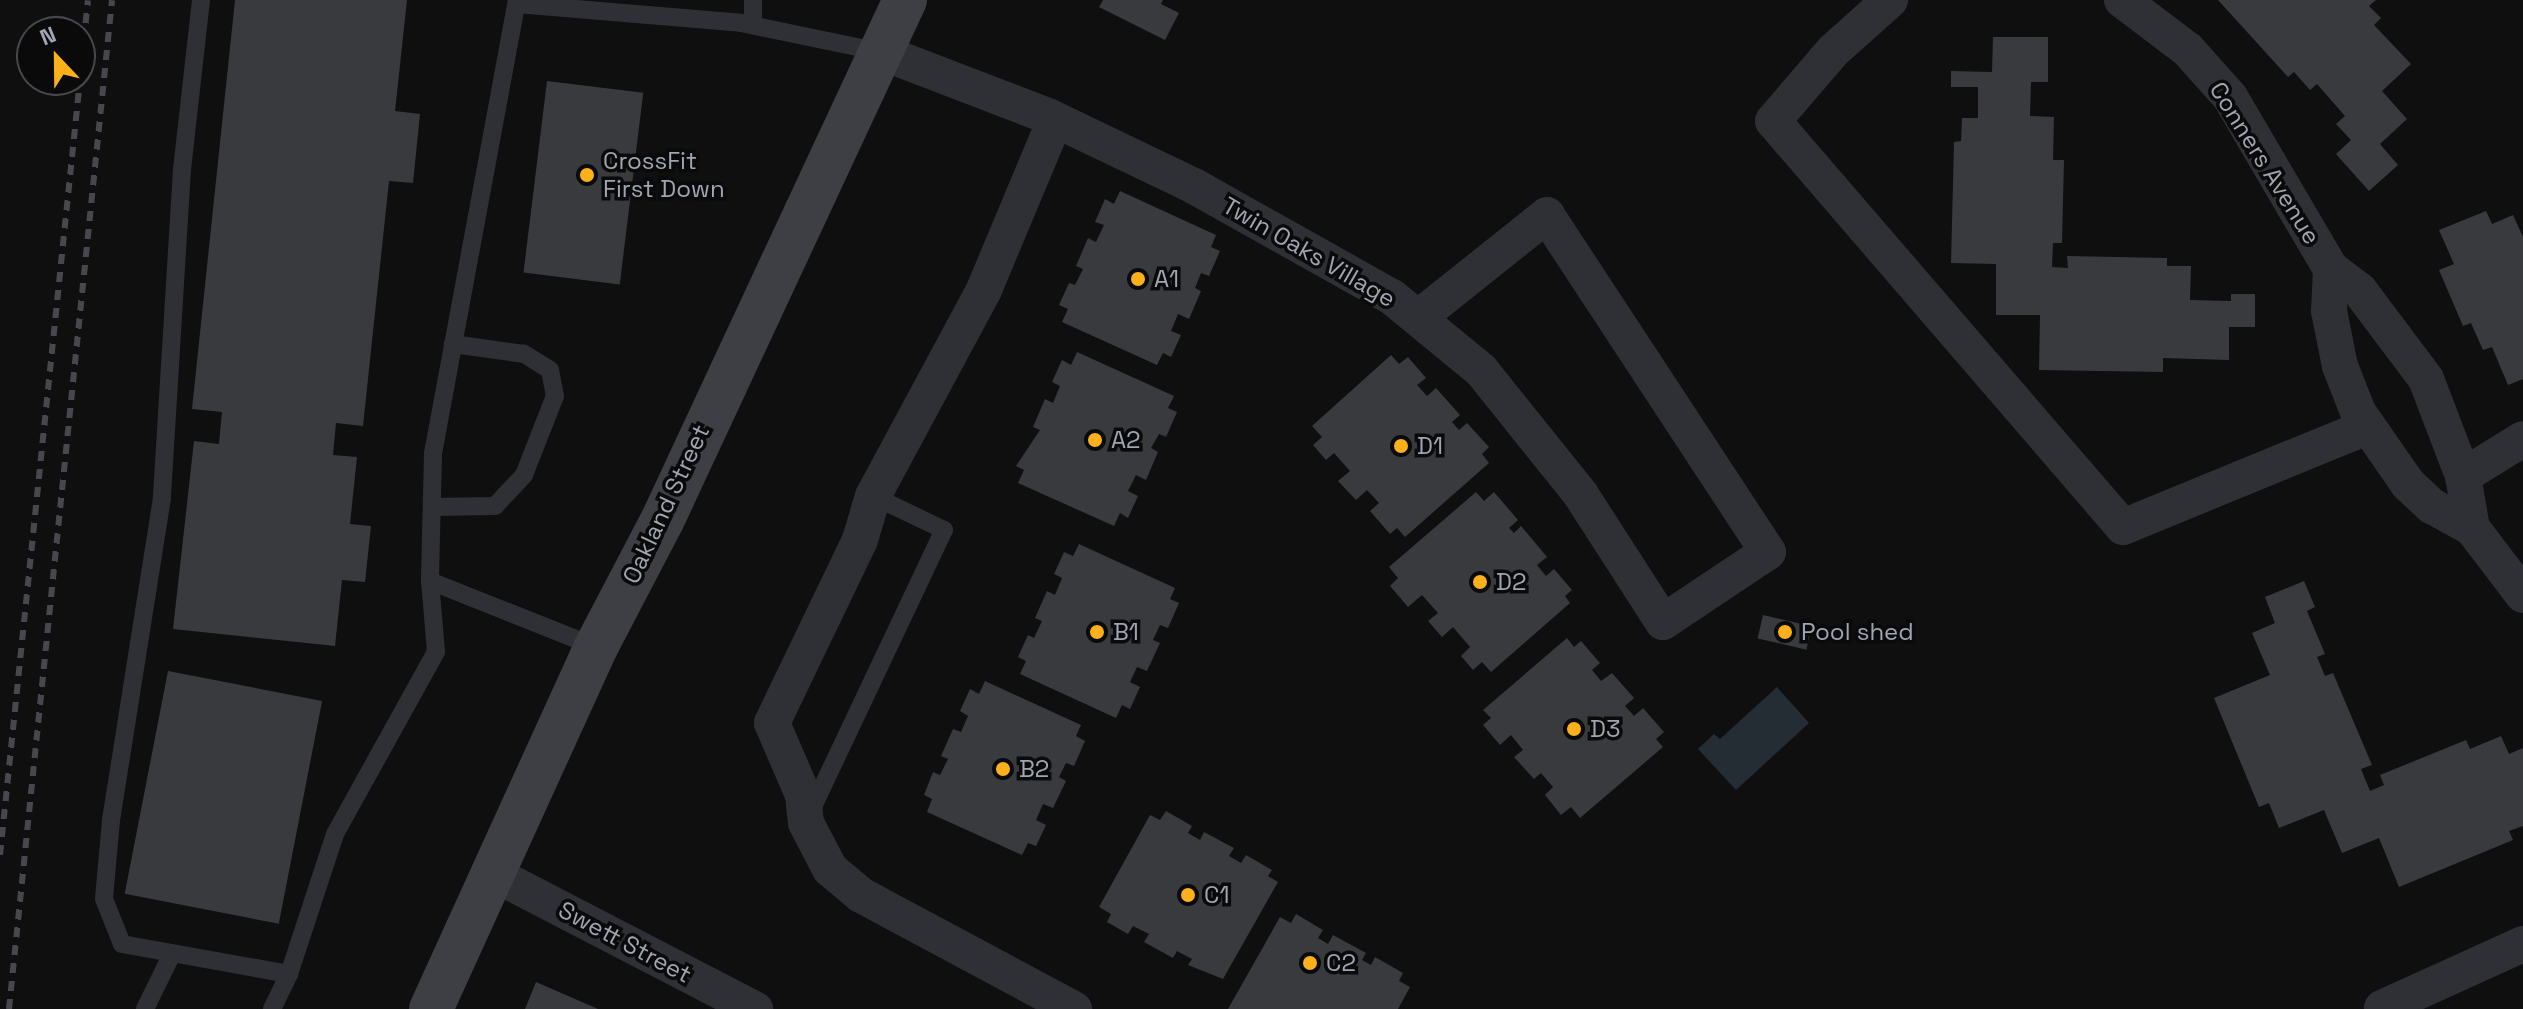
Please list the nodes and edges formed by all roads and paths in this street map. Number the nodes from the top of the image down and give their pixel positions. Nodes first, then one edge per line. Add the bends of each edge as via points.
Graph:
1 (201, 0) edge
2 (753, 0) edge
3 (905, 0) edge
4 (1890, 0) edge
5 (2122, 0) edge
6 (517, 2) edge
7 (630, 7) edge
8 (753, 25) junction
9 (881, 52) junction
10 (1055, 120) junction
11 (2331, 269) junction
12 (1418, 318) junction
13 (453, 344) junction
14 (2367, 427) junction
15 (2523, 439) edge
16 (2463, 476) junction
17 (873, 496) junction
18 (432, 507) junction
19 (2472, 528) junction
20 (430, 581) junction
21 (2523, 595) edge
22 (596, 647) junction
23 (806, 823) junction
24 (496, 875) junction
25 (2523, 944) edge
26 (171, 956) junction
27 (289, 974) junction
28 (2382, 1008) edge
29 (145, 1009) edge
30 (272, 1009) edge
31 (431, 1009) edge
32 (755, 1009) edge
33 (1074, 1009) edge

1 - 26 lane via 182,169 162,498 111,820 104,899 122,944
2 - 8 lane
3 - 9 main road, Oakland Street
4 - 14 street via 1833,51 1773,121 2123,527
5 - 11 street, Conners Avenue via 2188,50 2230,97
6 - 7 lane
6 - 13 lane
7 - 8 lane
8 - 9 lane
9 - 10 street, Twin Oaks Village
9 - 22 main road, Oakland Street via 662,521
10 - 12 street, Twin Oaks Village via 1194,186 1392,297
10 - 17 street via 984,290
11 - 14 street, Conners Avenue via 2329,311 2340,366
11 - 16 street, Conners Avenue via 2360,291 2426,379
12 - 12 street, Twin Oaks Village via 1547,215 1768,552 1663,622 1581,495 1481,370
13 - 18 lane via 433,454
13 - 18 lane via 524,354 550,370 555,396 524,475 495,506
14 - 19 street, Conners Avenue via 2408,484 2432,506
15 - 16 street
16 - 19 street, Conners Avenue
17 - 23 street via 860,540 772,723 803,795
17 - 23 lane via 944,530
18 - 20 lane
19 - 21 street, Conners Avenue
20 - 22 lane
20 - 27 lane via 436,652 335,834
22 - 24 main road, Oakland Street
23 - 33 street via 830,869 861,895
24 - 31 main road, Oakland Street
24 - 32 street, Swett Street
25 - 28 street
26 - 27 lane
26 - 29 lane
27 - 30 lane

